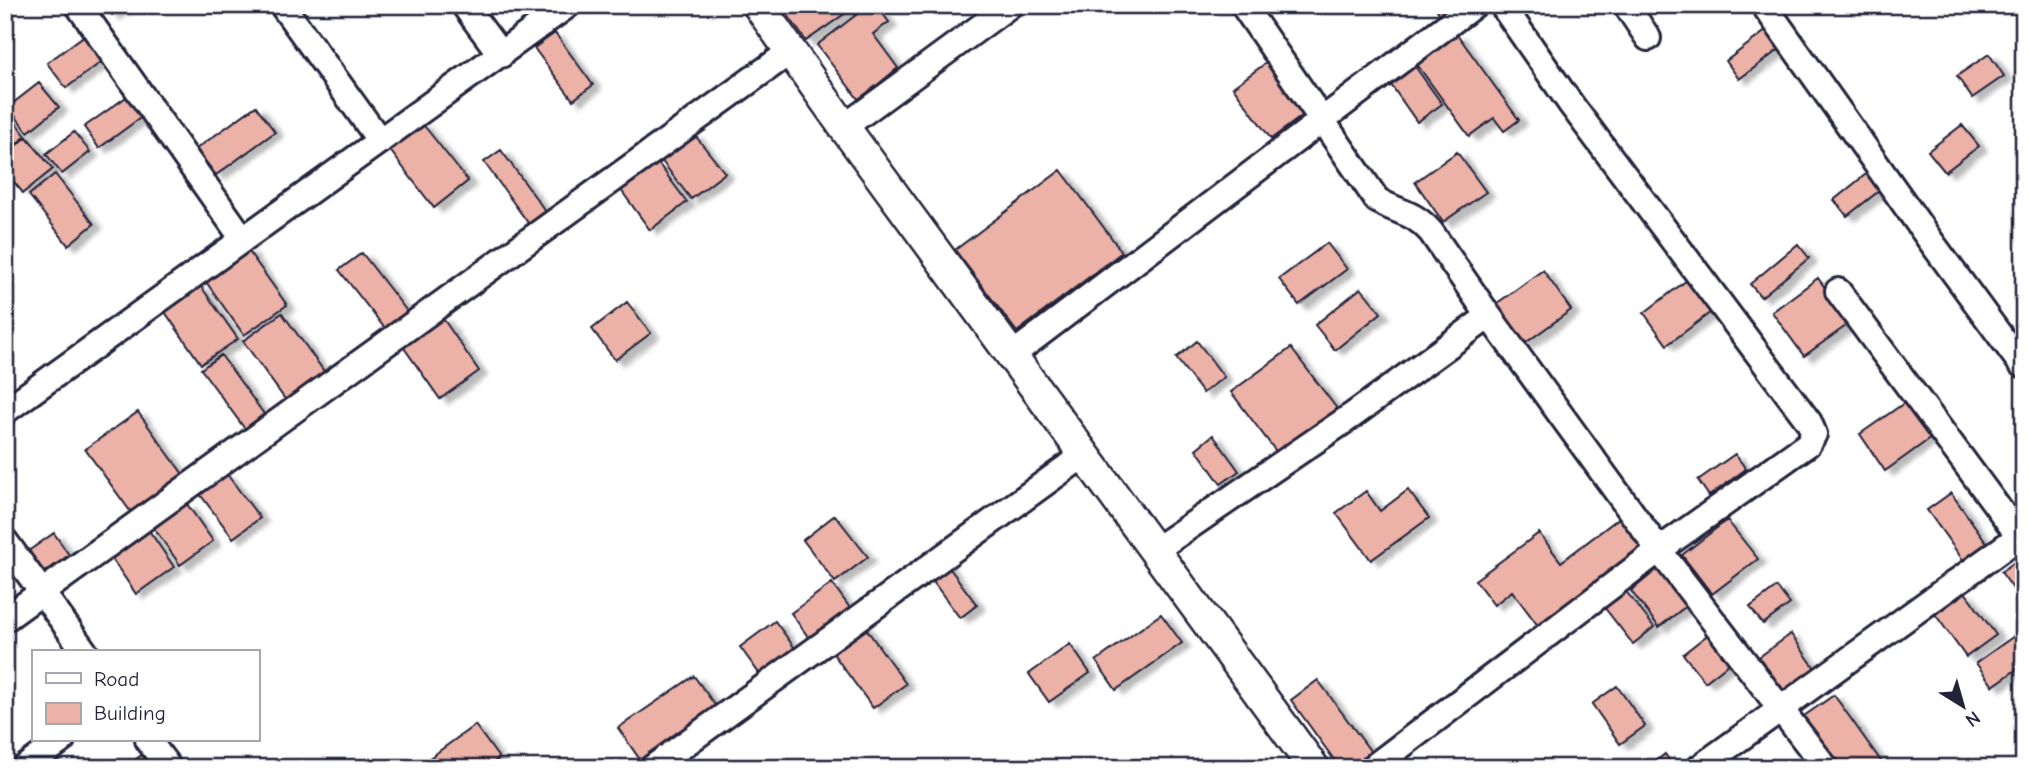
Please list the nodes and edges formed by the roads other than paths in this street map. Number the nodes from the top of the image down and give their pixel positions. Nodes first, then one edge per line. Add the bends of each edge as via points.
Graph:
1 (78, 5) edge
2 (282, 5) edge
3 (464, 5) edge
4 (568, 5) edge
5 (758, 5) edge
6 (1010, 5) edge
7 (1242, 5) edge
8 (1474, 5) edge
9 (1502, 5) edge
10 (1626, 5) edge
11 (1764, 5) edge
12 (1648, 38) dead end
13 (791, 51) junction
14 (501, 55) junction
15 (1322, 119) junction
16 (844, 127) junction
17 (380, 141) junction
18 (243, 239) junction
19 (1838, 291) dead end
20 (1489, 316) junction
21 (1012, 355) junction
22 (2021, 364) dead end
23 (5, 411) edge
24 (1085, 454) junction
25 (2022, 534) edge
26 (5, 541) edge
27 (1155, 550) junction
28 (1659, 550) junction
29 (41, 592) junction
30 (5, 619) edge
31 (84, 650) edge
32 (1782, 708) junction
33 (59, 742) edge
34 (150, 742) edge
35 (24, 768) edge
36 (169, 768) edge
37 (652, 768) edge
38 (1314, 768) edge
39 (1372, 768) edge
40 (1699, 768) edge
41 (1826, 768) edge

1 - 18 street
2 - 17 street
3 - 14 street
4 - 14 street
5 - 13 street
6 - 16 street
7 - 15 street
8 - 15 street
9 - 28 street via 1809,422 1814,435 1808,444
10 - 12 street
11 - 22 street
13 - 16 street
13 - 29 street
14 - 17 street
15 - 20 street via 1377,200 1412,214 1432,232
15 - 21 street
16 - 21 street
17 - 18 street
18 - 23 street
19 - 25 street
20 - 27 street
20 - 28 street
21 - 24 street
24 - 27 street
24 - 37 street
25 - 32 street
26 - 29 street
27 - 38 street
28 - 32 street
28 - 39 street
29 - 30 street
29 - 31 street
32 - 40 street
32 - 41 street
33 - 35 street
34 - 36 street

